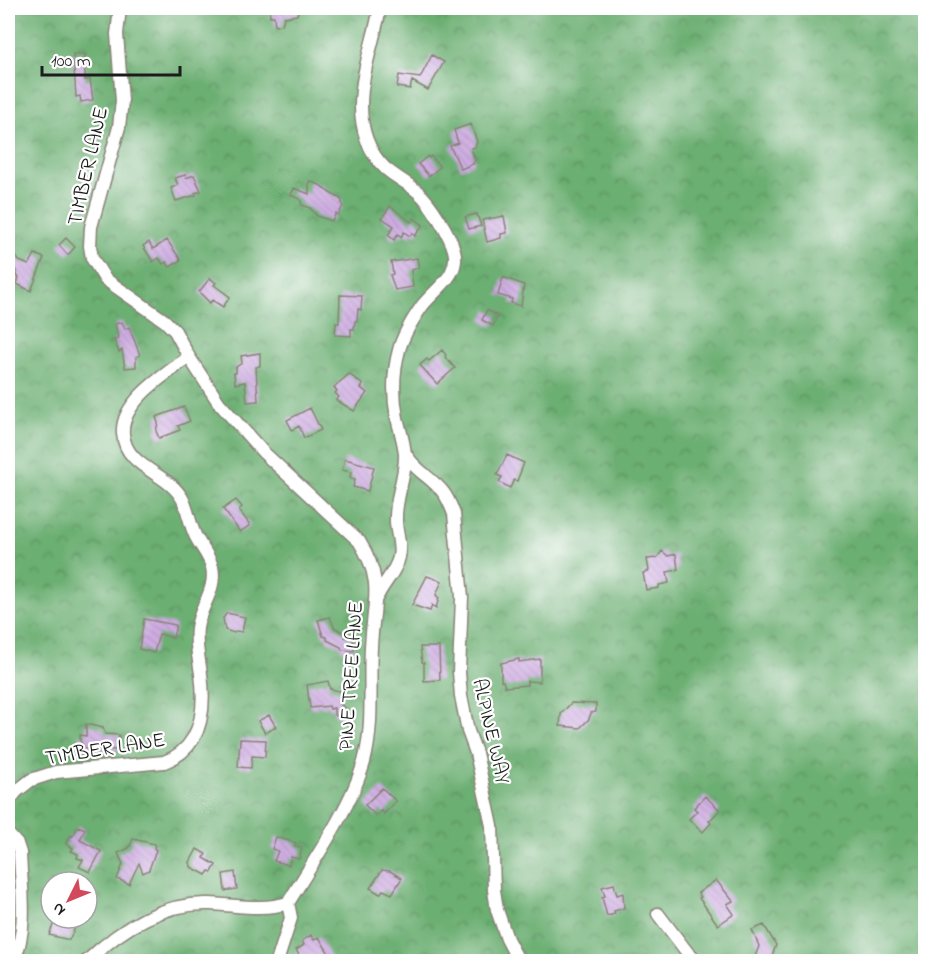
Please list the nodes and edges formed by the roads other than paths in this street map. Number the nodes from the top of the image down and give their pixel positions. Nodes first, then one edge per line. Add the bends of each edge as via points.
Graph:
1 (120, 8) edge
2 (380, 8) edge
3 (189, 357) junction
4 (405, 452) junction
5 (377, 597) junction
6 (8, 802) edge
7 (8, 834) edge
8 (288, 903) junction
9 (658, 914) dead end
10 (13, 962) edge
11 (86, 962) edge
12 (277, 962) edge
13 (519, 962) edge
14 (697, 962) edge

1 - 3 street, TIMBER LANE via 119,127 90,227 90,246 94,263 105,279 165,321
2 - 4 street via 361,105 366,139 385,168 432,208 454,248 455,258 450,276 423,305 399,350 394,387
3 - 5 street, PINE TREE LANE via 219,403 258,446 359,541 374,571
3 - 6 street, TIMBER LANE via 129,409 123,434 133,457 178,493 212,567 210,595 197,627 202,677 198,732 176,758 56,772 31,780
4 - 5 street via 396,515 400,556
4 - 13 street, ALPINE WAY via 410,462 442,491 454,514 462,597 461,696 492,826 497,910
5 - 8 street, PINE TREE LANE via 364,760 347,803
7 - 10 street via 20,852 21,939
8 - 11 street via 273,908 207,903 168,909 127,928
8 - 12 street via 291,918
9 - 14 street

